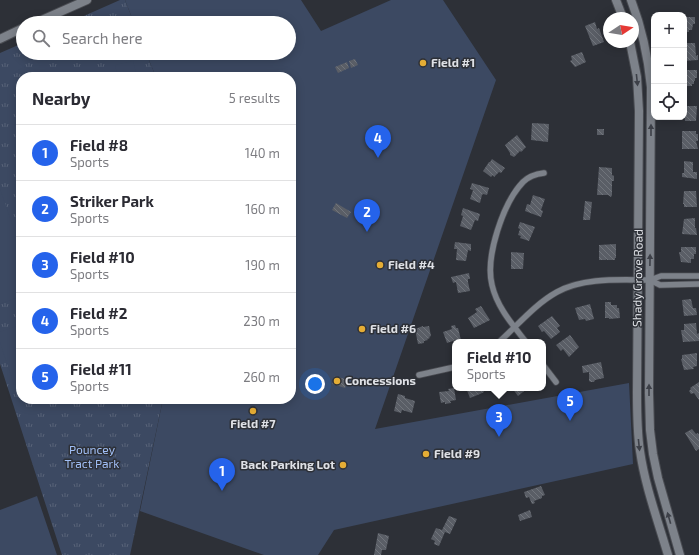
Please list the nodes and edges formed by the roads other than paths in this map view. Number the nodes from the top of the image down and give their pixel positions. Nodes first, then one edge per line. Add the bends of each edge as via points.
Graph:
1 (87, 0) edge
2 (616, 0) edge
3 (631, 0) edge
4 (621, 12) edge
5 (51, 16) edge
6 (16, 31) edge
7 (0, 39) edge
8 (631, 48) edge
9 (544, 172) dead end
10 (699, 276) edge
11 (638, 280) junction
12 (650, 280) junction
13 (699, 284) edge
14 (515, 328) junction
15 (502, 339) edge
16 (524, 339) edge
17 (452, 368) edge
18 (546, 369) edge
19 (419, 375) dead end
20 (556, 382) dead end
21 (668, 555) edge
22 (680, 555) edge

1 - 5 main road
2 - 4 main road
12 -> 3 main road, Shady Grove Road via 651,87 645,44
6 - 7 main road
8 -> 11 main road, Shady Grove Road via 637,77 639,111
9 - 14 street via 533,175 523,182 510,200 495,238 491,262 492,284 499,305
10 - 12 street via 661,276
11 - 12 street
11 - 14 street via 587,282 570,286 542,302
11 -> 21 main road, Shady Grove Road via 637,405 640,451 646,481
12 - 13 street via 660,285
22 -> 12 main road, Shady Grove Road via 658,478 651,442
14 - 15 street
14 - 16 street
17 - 19 street
18 - 20 street

